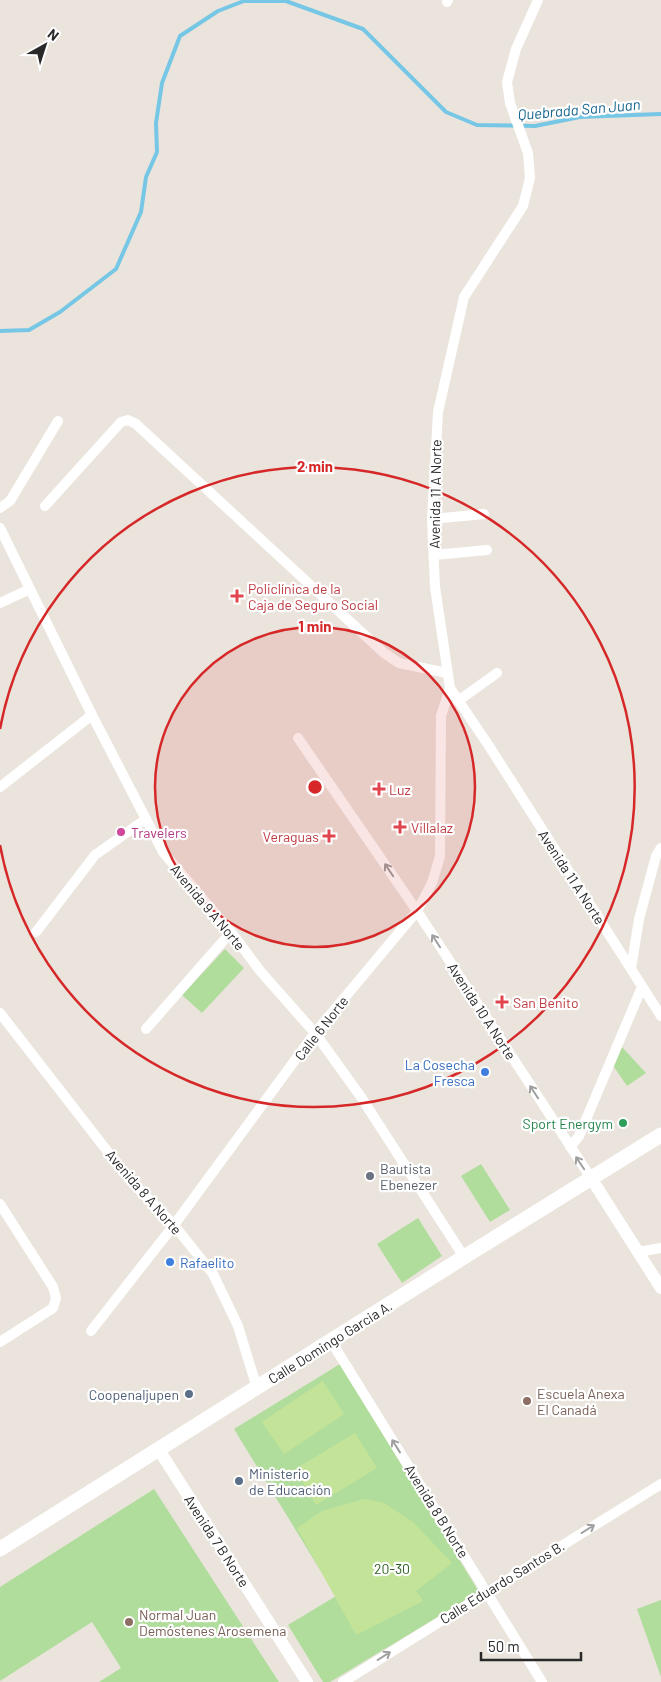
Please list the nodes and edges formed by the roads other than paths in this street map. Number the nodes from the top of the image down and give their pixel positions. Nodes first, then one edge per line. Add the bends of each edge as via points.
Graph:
1 (538, 0) edge
2 (58, 421) dead end
3 (45, 506) dead end
4 (0, 508) edge
5 (484, 514) dead end
6 (432, 519) junction
7 (0, 528) edge
8 (487, 550) dead end
9 (434, 555) junction
10 (30, 589) junction
11 (0, 603) edge
12 (448, 673) junction
13 (497, 674) dead end
14 (450, 688) junction
15 (458, 700) junction
16 (92, 715) junction
17 (298, 738) dead end
18 (0, 787) edge
19 (146, 819) junction
20 (661, 848) edge
21 (416, 911) junction
22 (36, 932) dead end
23 (231, 932) junction
24 (631, 968) junction
25 (642, 987) junction
26 (0, 1013) edge
27 (661, 1016) edge
28 (146, 1029) dead end
29 (315, 1033) junction
30 (661, 1135) edge
31 (570, 1147) junction
32 (591, 1178) junction
33 (0, 1204) edge
34 (174, 1225) junction
35 (661, 1248) edge
36 (638, 1252) junction
37 (464, 1257) junction
38 (661, 1288) edge
39 (91, 1331) dead end
40 (331, 1341) junction
41 (0, 1342) edge
42 (257, 1388) junction
43 (159, 1450) junction
44 (661, 1484) edge
45 (0, 1549) edge
46 (487, 1591) junction
47 (307, 1682) edge
48 (343, 1682) edge
49 (542, 1682) edge

1 - 6 street, Avenida 11 A Norte via 516,49 507,82 510,104 528,153 530,178 523,206 464,297 438,412
2 - 4 street via 10,501
3 - 12 street via 121,422 128,420 384,653 399,662
5 - 6 street
6 - 9 street, Avenida 11 A Norte
7 - 10 street, Avenida 9 A Norte
8 - 9 street
9 - 12 street, Avenida 11 A Norte via 435,587
10 - 11 street
10 - 16 street, Avenida 9 A Norte
12 - 14 street, Avenida 11 A Norte
13 - 15 street
14 - 15 street, Avenida 11 A Norte
14 - 21 street, Calle 6 Norte via 442,716 440,856 432,883
15 - 24 street, Avenida 11 A Norte
16 - 18 street
16 - 19 street, Avenida 9 A Norte
21 -> 17 street, Avenida 10 A Norte
19 - 22 street via 95,855
19 - 23 street, Avenida 9 A Norte via 163,852
20 - 24 street via 642,910
21 - 29 street, Calle 6 Norte
31 -> 21 street, Avenida 10 A Norte
23 - 28 street
23 - 29 street, Avenida 9 A Norte via 261,972
24 - 25 street, Avenida 11 A Norte
25 - 27 street, Avenida 11 A Norte
25 - 31 street via 579,1136
26 - 34 street, Avenida 8 A Norte via 129,1179
29 - 34 street, Calle 6 Norte
29 - 37 street, Avenida 9 A Norte via 362,1097
30 - 32 main road, Calle Domingo Garcia A.
32 -> 31 street, Avenida 10 A Norte
32 - 36 street, Avenida 10 A Norte
32 - 37 main road, Calle Domingo Garcia A.
33 - 41 street via 54,1287 56,1298 52,1308
34 - 39 street, Calle 6 Norte
34 - 42 street, Avenida 8 A Norte via 213,1274 224,1295 238,1326
35 - 36 street
36 - 38 street, Avenida 10 A Norte
37 - 40 main road, Calle Domingo Garcia A.
40 - 42 main road, Calle Domingo Garcia A.
46 -> 40 street, Avenida 8 B Norte
42 - 43 main road, Calle Domingo Garcia A.
43 - 45 main road, Calle Domingo Garcia A.
43 - 47 street, Avenida 7 B Norte
46 -> 44 street, Calle Eduardo Santos B.
48 -> 46 street, Calle Eduardo Santos B.
46 - 49 street, Avenida 8 B Norte

